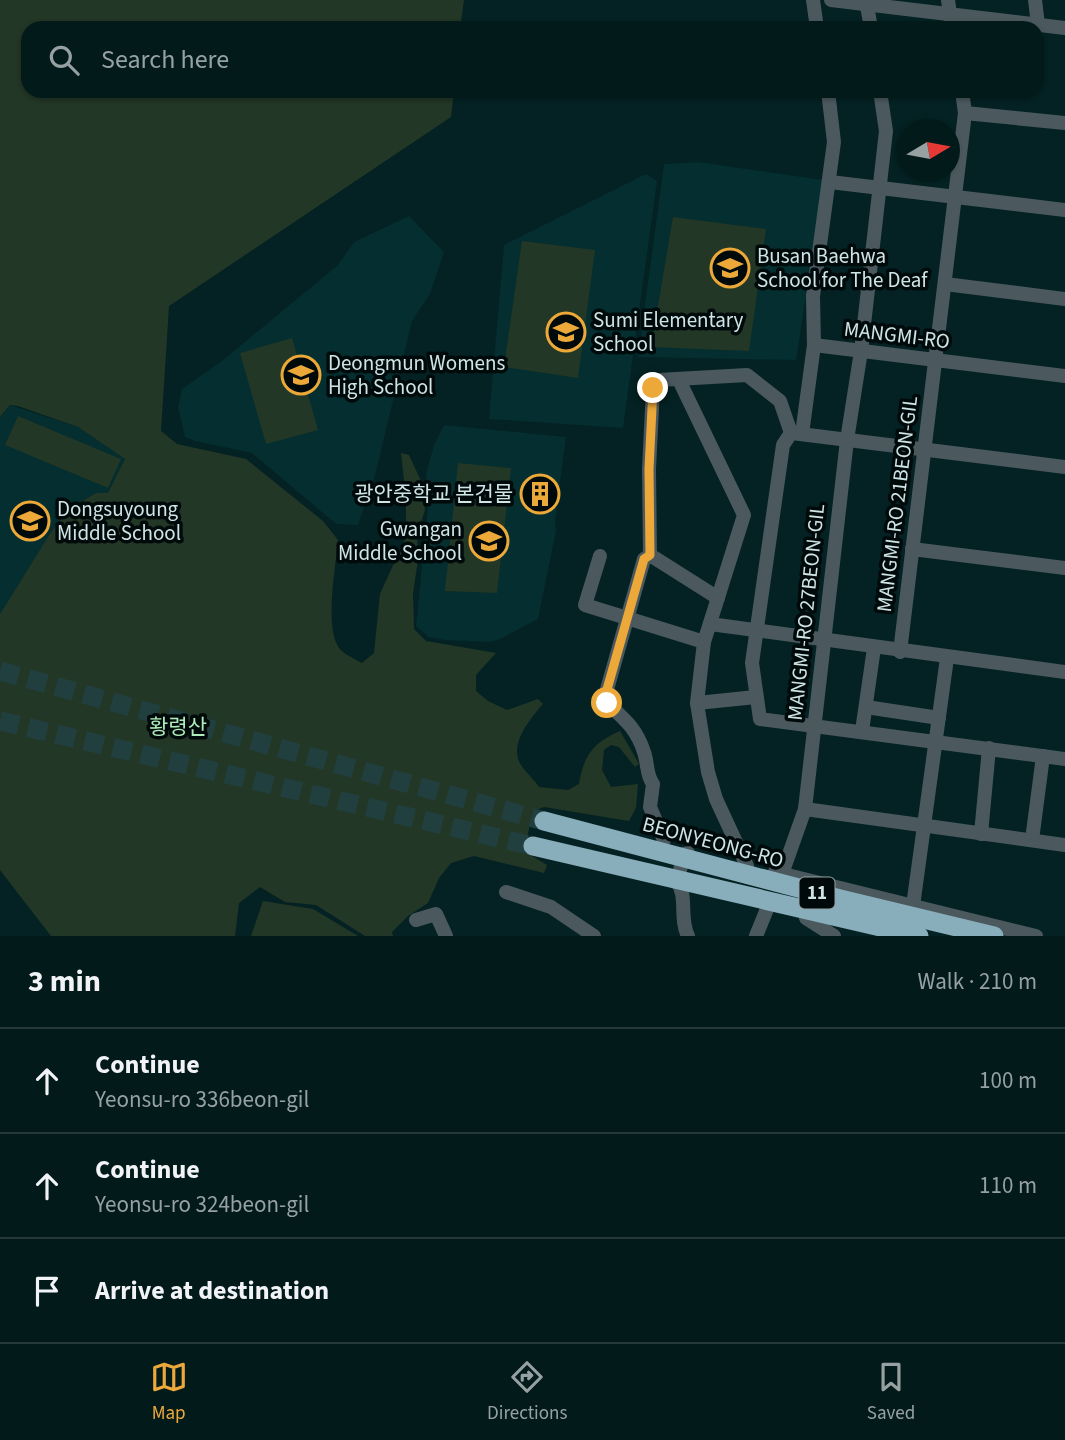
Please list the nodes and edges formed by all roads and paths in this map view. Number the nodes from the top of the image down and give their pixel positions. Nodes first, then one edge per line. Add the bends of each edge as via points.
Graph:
1 (813, 0) edge
2 (831, 0) edge
3 (1035, 0) edge
4 (867, 2) edge
5 (950, 14) edge
6 (816, 21) edge
7 (870, 21) edge
8 (1006, 21) edge
9 (1038, 21) edge
10 (1044, 26) edge
11 (1065, 28) edge
12 (829, 98) edge
13 (881, 98) edge
14 (963, 98) edge
15 (965, 113) junction
16 (1065, 123) edge
17 (830, 182) junction
18 (880, 188) junction
19 (955, 198) junction
20 (1065, 210) edge
21 (945, 284) junction
22 (1065, 299) edge
23 (814, 345) junction
24 (861, 351) junction
25 (936, 361) junction
26 (1065, 376) edge
27 (679, 380) junction
28 (796, 433) junction
29 (846, 440) junction
30 (925, 450) junction
31 (1065, 467) edge
32 (912, 549) junction
33 (650, 555) junction
34 (600, 556) dead end
35 (1065, 568) edge
36 (718, 598) junction
37 (628, 619) junction
38 (710, 624) junction
39 (756, 631) junction
40 (823, 641) junction
41 (704, 642) junction
42 (874, 648) junction
43 (900, 652) junction
44 (947, 658) junction
45 (1065, 672) edge
46 (756, 696) junction
47 (697, 703) junction
48 (866, 707) junction
49 (939, 718) junction
50 (815, 725) junction
51 (862, 731) junction
52 (936, 741) junction
53 (989, 748) junction
54 (1043, 756) junction
55 (1065, 759) edge
56 (805, 809) junction
57 (544, 821) tunnel mouth
58 (924, 826) junction
59 (981, 834) junction
60 (664, 840) dead end
61 (1031, 841) junction
62 (533, 845) tunnel mouth
63 (1065, 845) edge
64 (747, 866) junction
65 (782, 874) junction
66 (683, 889) junction
67 (506, 892) dead end
68 (913, 906) junction
69 (767, 909) junction
70 (806, 918) junction
71 (416, 920) dead end
72 (446, 936) edge
73 (594, 936) edge
74 (688, 936) edge
75 (756, 936) edge
76 (834, 936) edge
77 (881, 936) edge
78 (919, 936) edge
79 (994, 936) edge
80 (1036, 936) edge

1 - 6 street
2 - 4 street
3 - 9 street
4 - 5 street
4 - 7 street
5 - 8 street
10 - 11 street
12 - 17 street via 834,142
13 - 18 street, MANGMI-RO 27BEON-GIL via 886,131
14 - 15 street, MANGMI-RO 21BEON-GIL
15 - 16 street
15 - 19 street, MANGMI-RO 21BEON-GIL
17 - 18 street
17 - 23 street via 813,296
18 - 19 street
18 - 24 street, MANGMI-RO 27BEON-GIL
19 - 20 street
19 - 21 street, MANGMI-RO 21BEON-GIL
21 - 22 street
21 - 25 street, MANGMI-RO 21BEON-GIL
23 - 24 street, MANGMI-RO
23 - 28 street, MANGMI-RO
24 - 25 street, MANGMI-RO
24 - 29 street, MANGMI-RO 27BEON-GIL
25 - 26 street, MANGMI-RO
25 - 30 street, MANGMI-RO 21BEON-GIL
27 - 28 street via 747,375 780,401
27 - 33 street via 659,380 653,388
27 - 36 street via 744,515
28 - 29 street
28 - 39 street, MANGMI-RO via 783,445
29 - 30 street
29 - 40 street, MANGMI-RO 27BEON-GIL
30 - 31 street
30 - 32 street, MANGMI-RO 21BEON-GIL
32 - 35 street
32 - 43 street, MANGMI-RO 21BEON-GIL
33 - 36 street
33 - 37 street via 644,559
34 - 37 street via 585,605
36 - 38 street
37 - 41 street
37 - 60 street via 604,700 634,728 653,784 650,807
38 - 39 street
38 - 41 street
39 - 40 street
39 - 46 street, MANGMI-RO via 752,663
40 - 42 street
40 - 50 street, MANGMI-RO 27BEON-GIL
41 - 47 street
42 - 43 street
42 - 48 street
43 - 44 street
44 - 45 street
44 - 49 street
46 - 47 street
46 - 50 street, MANGMI-RO via 760,719
47 - 64 street via 716,799
48 - 49 street
48 - 51 street
49 - 52 street
50 - 51 street
50 - 56 street, MANGMI-RO 27BEON-GIL
51 - 52 street
52 - 53 street
52 - 58 street
53 - 54 street
53 - 59 street
54 - 55 street
54 - 61 street
56 - 58 street
56 - 65 street, MANGMI-RO 27BEON-GIL
57 - 79 highway, BEONYEONG-RO / 11
58 - 59 street
58 - 68 street
59 - 61 street
61 - 63 street
62 - 78 highway, BEONYEONG-RO / 11
64 - 65 street
64 - 66 street via 684,854 677,882
65 - 68 street
66 - 69 street
66 - 74 street via 683,925
67 - 73 street via 551,907
68 - 80 street
69 - 70 street
69 - 75 street
70 - 76 street
70 - 77 street
71 - 72 street via 436,914

